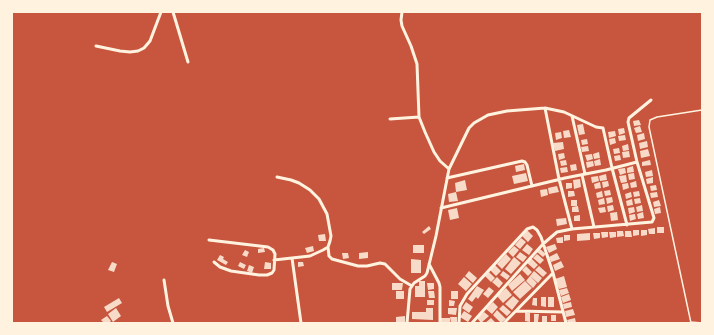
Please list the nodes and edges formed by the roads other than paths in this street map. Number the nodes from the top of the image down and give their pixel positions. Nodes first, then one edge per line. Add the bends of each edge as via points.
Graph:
1 (162, 12) edge
2 (173, 12) edge
3 (402, 12) edge
4 (96, 46) dead end
5 (188, 62) dead end
6 (651, 100) dead end
7 (545, 108) junction
8 (702, 110) edge
9 (572, 116) junction
10 (420, 117) junction
11 (390, 119) dead end
12 (637, 162) junction
13 (612, 168) junction
14 (449, 169) junction
15 (584, 175) junction
16 (277, 177) dead end
17 (447, 178) junction
18 (559, 179) junction
19 (532, 186) junction
20 (441, 208) junction
21 (627, 225) junction
22 (594, 227) junction
23 (572, 229) junction
24 (209, 240) dead end
25 (543, 244) junction
26 (328, 247) junction
27 (292, 258) junction
28 (274, 260) junction
29 (214, 262) dead end
30 (429, 264) junction
31 (553, 274) junction
32 (164, 280) dead end
33 (412, 286) junction
34 (516, 311) junction
35 (563, 312) junction
36 (173, 323) edge
37 (301, 323) edge
38 (407, 323) edge
39 (440, 323) edge
40 (459, 323) edge
41 (472, 323) edge
42 (504, 323) edge
43 (566, 323) edge
44 (691, 323) edge
45 (702, 323) edge

1 - 4 street via 150,41 144,48 130,52
2 - 5 street
3 - 10 street via 402,26 417,64
6 - 12 street via 628,120
7 - 9 street
7 - 14 street via 499,112 471,125
7 - 18 street
8 - 44 lane via 657,117 650,120 649,126
9 - 13 street via 603,128
9 - 15 street
10 - 11 street
10 - 14 street via 434,152
12 - 13 street
12 - 21 street via 654,221
13 - 15 street
13 - 21 street
14 - 17 street
15 - 18 street
15 - 22 street
16 - 26 street via 299,183 319,199 327,214 331,236
17 - 19 street via 522,161 527,165
17 - 20 street
18 - 19 street
18 - 23 street
19 - 20 street
20 - 30 street
21 - 22 street
22 - 23 street
23 - 25 street via 557,232
24 - 28 street via 268,248 275,252
25 - 31 street
25 - 40 street via 535,228 527,229 464,299 460,306
25 - 41 street
26 - 27 street via 310,256
26 - 33 street via 332,259 358,266 385,264 400,279
27 - 28 street
27 - 37 street
28 - 29 street via 272,273 259,275 223,269
30 - 33 street via 426,275
30 - 39 street via 440,288
31 - 34 street
31 - 35 street
32 - 36 street
33 - 38 street
34 - 35 street
34 - 42 street
35 - 43 street
44 - 45 lane

